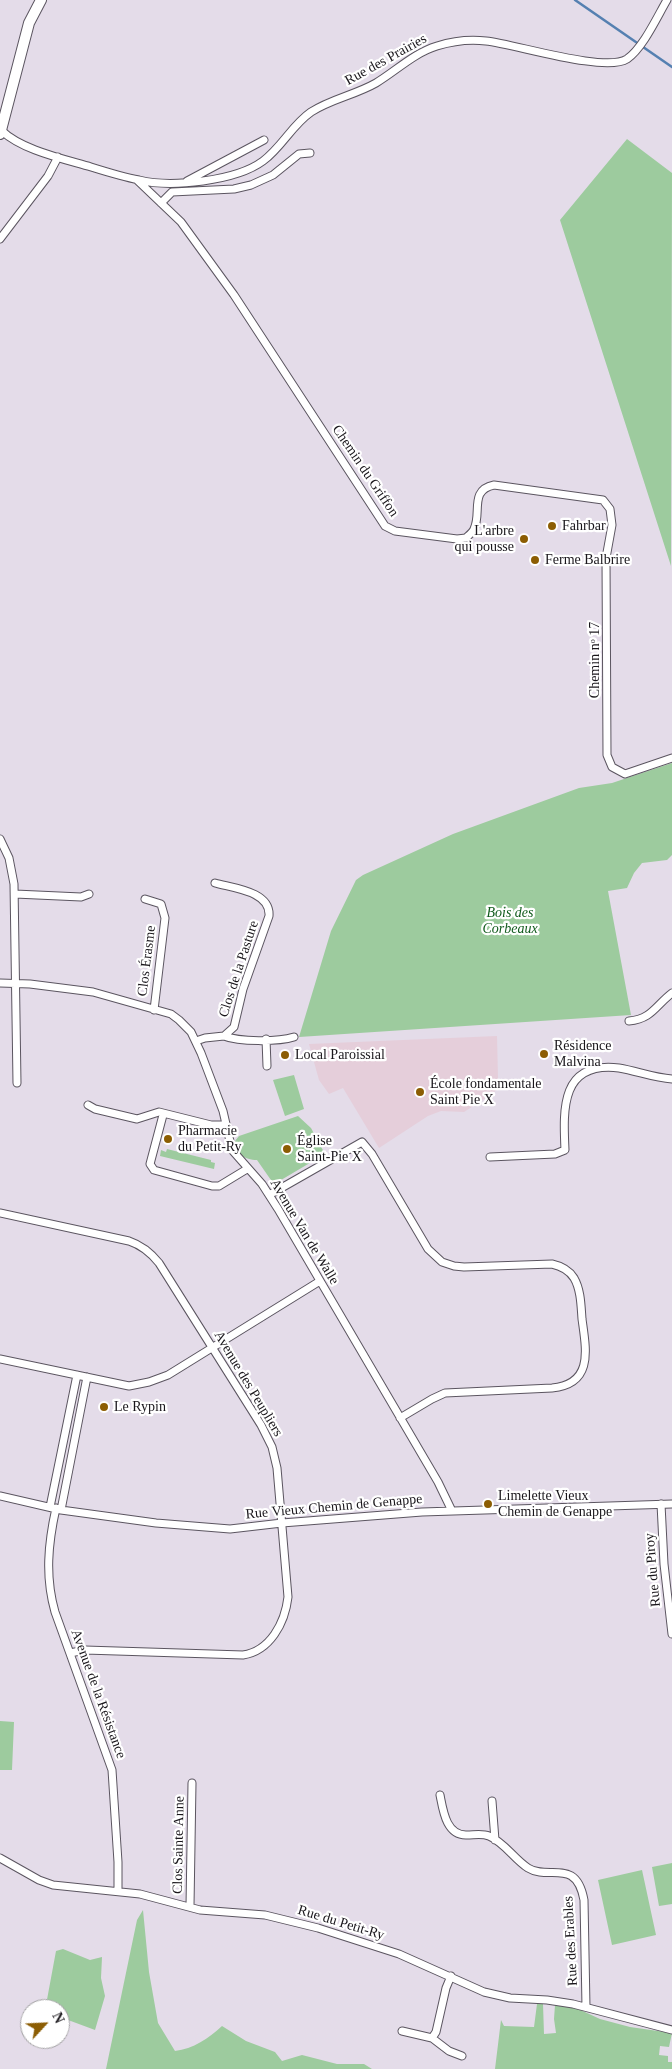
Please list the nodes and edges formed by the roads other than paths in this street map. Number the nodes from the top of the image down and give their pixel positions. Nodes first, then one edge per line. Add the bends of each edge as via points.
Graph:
1 (41, 0) edge
2 (667, 0) edge
3 (0, 132) edge
4 (264, 140) dead end
5 (310, 153) dead end
6 (58, 157) junction
7 (138, 180) junction
8 (183, 182) junction
9 (162, 203) junction
10 (0, 239) edge
11 (608, 553) joint
12 (672, 758) edge
13 (0, 839) edge
14 (215, 883) dead end
15 (15, 894) junction
16 (89, 894) dead end
17 (145, 899) dead end
18 (0, 984) edge
19 (15, 984) junction
20 (672, 993) edge
21 (154, 1010) junction
22 (629, 1021) dead end
23 (224, 1036) junction
24 (294, 1037) dead end
25 (266, 1039) junction
26 (196, 1042) junction
27 (267, 1066) dead end
28 (672, 1080) edge
29 (17, 1083) dead end
30 (88, 1105) dead end
31 (164, 1115) junction
32 (225, 1125) junction
33 (490, 1157) dead end
34 (246, 1169) junction
35 (269, 1195) junction
36 (0, 1214) edge
37 (320, 1281) junction
38 (211, 1347) junction
39 (0, 1360) edge
40 (76, 1375) junction
41 (87, 1377) junction
42 (400, 1418) junction
43 (64, 1443) junction
44 (74, 1446) junction
45 (0, 1496) edge
46 (661, 1504) junction
47 (672, 1504) edge
48 (55, 1508) junction
49 (452, 1511) junction
50 (282, 1523) junction
51 (672, 1634) edge
52 (70, 1653) junction
53 (192, 1783) dead end
54 (440, 1795) dead end
55 (492, 1800) dead end
56 (495, 1840) junction
57 (0, 1858) edge
58 (118, 1891) junction
59 (190, 1906) junction
60 (451, 1976) junction
61 (586, 2007) junction
62 (672, 2030) edge
63 (402, 2031) dead end
64 (432, 2038) junction
65 (462, 2056) dead end

1 - 3 main road via 29,23
2 - 8 street, Rue des Prairies via 643,41 625,60 608,63 486,41 463,40 440,45 421,52 374,84 310,113 279,147 257,165 230,176
3 - 6 street, Rue des Prairies
4 - 8 street
5 - 9 street via 299,154 273,175 251,185 172,192
6 - 7 street, Rue des Prairies
6 - 10 street via 48,176
7 - 8 street, Rue des Prairies
7 - 9 street, Chemin du Griffon
9 - 11 street, Chemin du Griffon via 181,222 234,295 384,526 395,531 466,538 474,529 479,493 494,485 603,500 610,509 612,525
11 - 12 street, Chemin nᵒ 17 via 608,759 612,767 625,774
13 - 15 street via 7,850
14 - 23 street, Clos de la Pasture via 261,898 270,911 243,989 234,1027
15 - 16 street via 81,897
15 - 19 street
17 - 21 street, Clos Érasme via 161,904 165,918
18 - 19 street, Avenue Van de Walle
19 - 21 street, Avenue Van de Walle via 93,992
19 - 29 street
20 - 22 street via 652,1013
21 - 26 street, Avenue Van de Walle via 171,1014 179,1020
23 - 25 street via 238,1040
23 - 26 street, Clos de la Pasture
24 - 25 street
25 - 27 street
26 - 32 street, Avenue Van de Walle
28 - 33 street via 607,1067 584,1072 568,1092 564,1114 565,1150 555,1154
30 - 31 street via 95,1110 137,1119 157,1112
31 - 32 street
31 - 34 street via 150,1164 154,1170 219,1186
32 - 34 street, Avenue Van de Walle via 232,1150
34 - 35 street, Avenue Van de Walle
35 - 37 street, Avenue Van de Walle
35 - 42 street via 362,1142 428,1249 442,1262 464,1267 552,1264 568,1272 578,1288 586,1359 582,1372 566,1385 445,1393
36 - 38 street, Avenue des Peupliers via 142,1246 159,1264
37 - 38 street
37 - 42 street, Avenue Van de Walle
38 - 41 street via 168,1375 149,1382 129,1386
38 - 50 street, Avenue des Peupliers via 272,1447 279,1476
39 - 40 street
40 - 41 street
40 - 43 street, Avenue de la Résistance
41 - 44 street, Avenue de la Résistance
42 - 49 street, Avenue Van de Walle
43 - 44 street
43 - 48 street, Avenue de la Résistance
44 - 48 street, Avenue de la Résistance
45 - 48 street, Rue Vieux Chemin de Genappe
46 - 47 street, Rue Vieux Chemin de Genappe
46 - 49 street, Rue Vieux Chemin de Genappe
46 - 51 street, Rue du Piroy
48 - 50 street, Rue Vieux Chemin de Genappe via 156,1523 230,1529
48 - 52 street, Avenue de la Résistance via 48,1577 55,1612
49 - 50 street, Rue Vieux Chemin de Genappe
50 - 52 street, Avenue des Peupliers via 287,1604 275,1633 260,1649 243,1655 85,1650
52 - 58 street, Avenue de la Résistance via 114,1777
53 - 59 street, Clos Sainte Anne
54 - 56 street, Rue des Erables via 448,1826 455,1832 484,1835
55 - 56 street
56 - 61 street, Rue des Erables via 531,1870 560,1872 573,1878 580,1886 584,1900
57 - 58 street, Rue du Petit-Ry via 53,1885
58 - 59 street, Rue du Petit-Ry
59 - 60 street, Rue du Petit-Ry via 200,1910 265,1915 318,1928 399,1954
60 - 61 street, Rue du Petit-Ry via 499,1996
60 - 64 street
61 - 62 street, Rue du Petit-Ry
63 - 64 street
64 - 65 street

